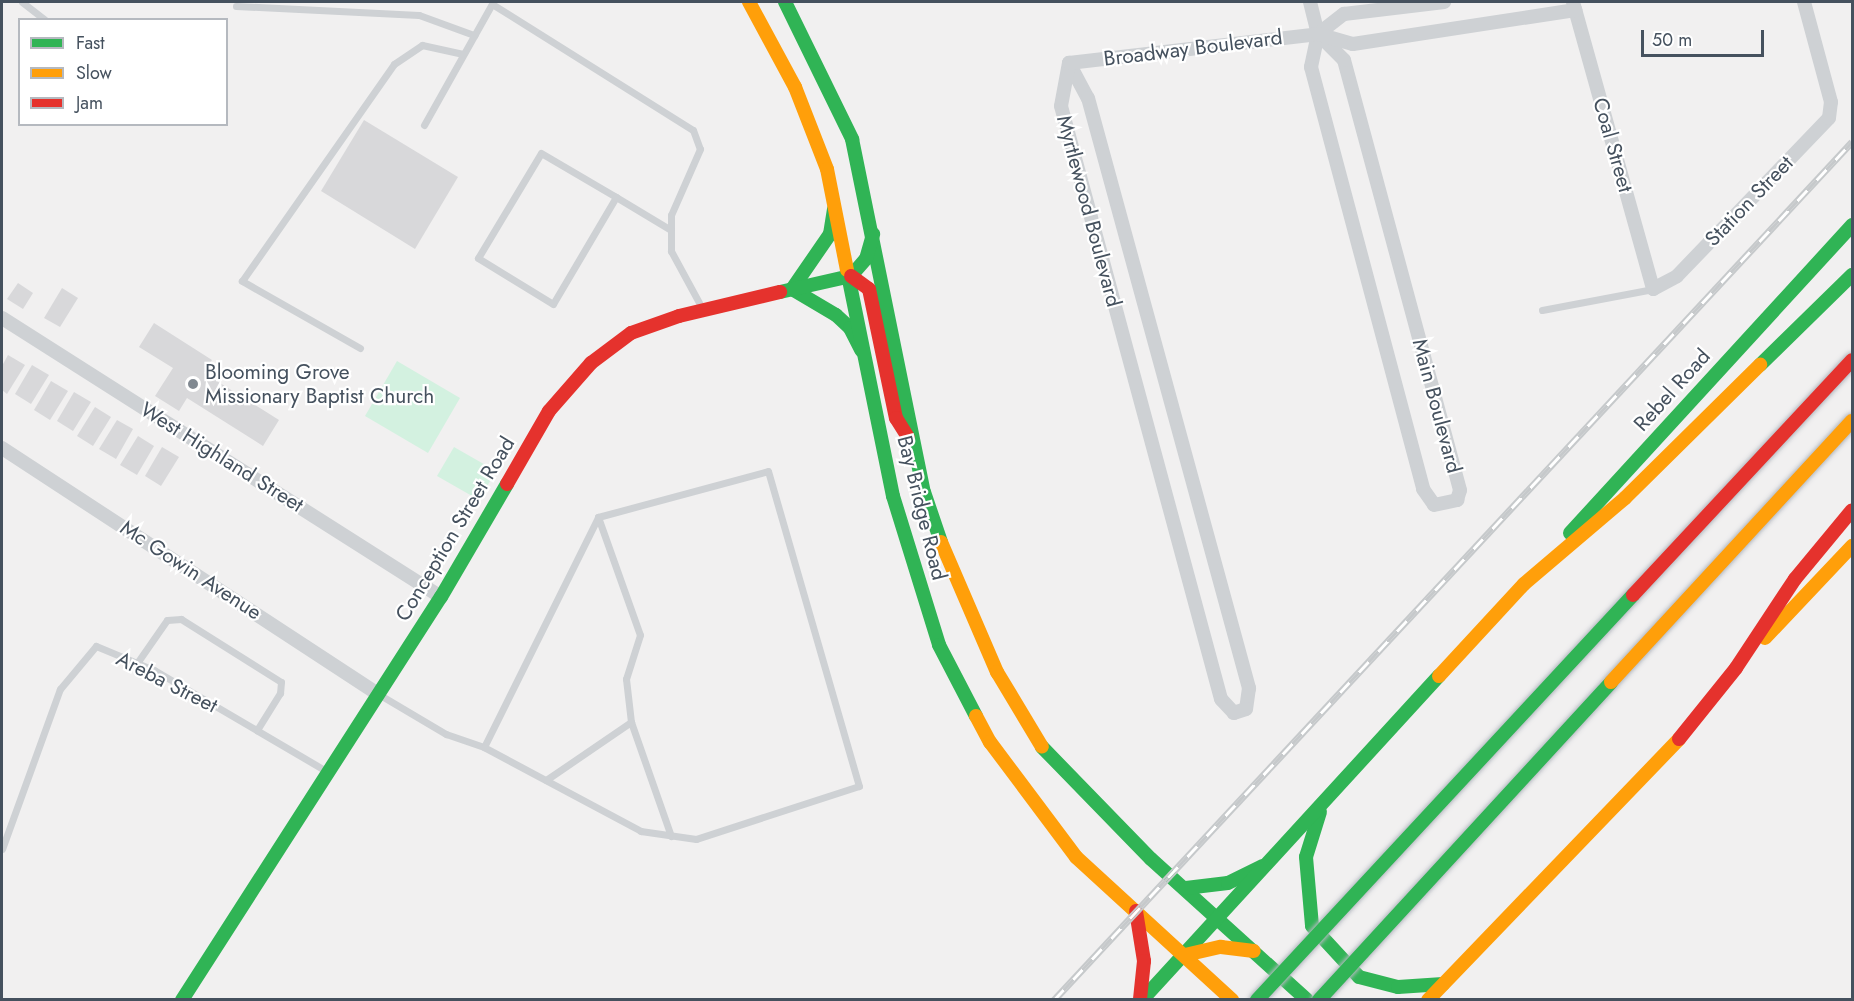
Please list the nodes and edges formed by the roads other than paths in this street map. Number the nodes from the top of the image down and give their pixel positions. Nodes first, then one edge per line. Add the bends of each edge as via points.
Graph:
1 (22, 2) edge
2 (749, 2) edge
3 (1310, 2) edge
4 (1444, 2) edge
5 (1804, 2) edge
6 (492, 3) edge
7 (786, 3) edge
8 (236, 6) dead end
9 (1574, 6) edge
10 (42, 18) edge
11 (1318, 34) junction
12 (474, 35) junction
13 (464, 54) junction
14 (1069, 63) junction
15 (424, 125) dead end
16 (616, 197) junction
17 (835, 203) junction
18 (1852, 225) edge
19 (671, 230) junction
20 (874, 230) junction
21 (1852, 275) edge
22 (851, 276) junction
23 (792, 289) junction
24 (1653, 289) junction
25 (703, 310) junction
26 (1542, 310) dead end
27 (2, 318) edge
28 (360, 348) dead end
29 (1852, 360) edge
30 (868, 364) junction
31 (1852, 421) edge
32 (2, 448) edge
33 (916, 451) junction
34 (1852, 510) edge
35 (598, 517) junction
36 (1852, 546) edge
37 (1524, 584) junction
38 (441, 597) junction
39 (138, 663) junction
40 (1736, 668) junction
41 (378, 693) junction
42 (631, 723) junction
43 (257, 730) junction
44 (484, 747) junction
45 (328, 772) junction
46 (546, 780) junction
47 (1323, 804) junction
48 (671, 836) junction
49 (2, 849) edge
50 (1269, 863) junction
51 (1186, 888) junction
52 (1136, 911) junction
53 (1220, 917) junction
54 (1254, 951) junction
55 (1185, 955) junction
56 (1443, 984) junction
57 (182, 999) edge
58 (1141, 999) edge
59 (1232, 999) edge
60 (1257, 999) edge
61 (1308, 999) edge
62 (1318, 999) edge
63 (1428, 999) edge

1 - 10 lane
2 - 17 main road, Bay Bridge Road via 795,87
3 - 11 street, Main Boulevard
4 - 11 street via 1344,14
5 - 24 street, Station Street via 1831,102 1829,118 1677,276
6 - 12 lane
6 - 19 lane via 693,130 700,149 671,215
7 - 20 main road, Bay Bridge Road via 852,139
8 - 12 lane via 419,15
9 - 11 street, Broadway Boulevard via 1353,44
9 - 24 street, Coal Street
11 - 11 street, Main Boulevard via 1311,67 1423,489 1434,505 1457,500 1460,490 1344,60
11 - 14 street, Broadway Boulevard
12 - 13 lane
13 - 15 lane
13 - 28 lane via 422,45 394,64 242,281
14 - 14 street, Myrtlewood Boulevard via 1061,106 1221,699 1234,713 1246,709 1249,688 1088,98
16 - 16 lane via 541,153 478,258 553,304
16 - 19 lane
17 - 22 main road, Bay Bridge Road
17 - 23 main road via 830,234
18 - 37 main road, Rebel Road
19 - 25 lane via 671,251
20 - 22 main road via 866,259
20 - 33 main road, Bay Bridge Road
21 - 37 main road via 1625,498
22 - 23 main road, Conception Street Road
22 - 30 main road, Bay Bridge Road
22 - 33 main road via 869,289 896,418
23 - 25 main road, Conception Street Road
23 - 30 main road via 850,328
24 - 26 lane
25 - 38 main road, Conception Street Road via 632,333 591,363 549,411
27 - 38 street, West Highland Street
29 - 60 main road, bridge
30 - 52 main road, Bay Bridge Road via 893,496 939,645 990,742 1076,857
31 - 62 main road, bridge
32 - 41 street, Mc Gowin Avenue
33 - 51 main road, Bay Bridge Road via 924,492 956,582 997,672 1044,751
34 - 40 main road via 1795,579
35 - 42 lane via 640,635 626,678
35 - 44 lane
35 - 48 lane via 768,471 860,786 696,839
36 - 40 main road
37 - 47 main road
38 - 41 main road, Conception Street Road
39 - 43 lane, Areba Street
39 - 43 lane via 167,620 181,619 281,682 280,693
39 - 49 lane, Areba Street via 96,646 60,689
40 - 56 main road via 1669,751
41 - 44 lane via 446,734
41 - 45 main road, Conception Street Road
42 - 46 lane
42 - 48 lane
43 - 45 lane, Areba Street
44 - 46 lane
45 - 57 main road, Conception Street Road
46 - 48 lane via 641,831
47 - 50 main road
47 - 56 main road via 1306,857 1306,908 1312,926 1359,977 1398,987
50 - 51 main road via 1228,883
50 - 53 main road
51 - 53 main road, Bay Bridge Road
52 - 55 main road, Bay Bridge Road
52 - 58 main road via 1144,962
53 - 54 main road, Bay Bridge Road
53 - 55 main road
54 - 55 main road via 1221,947
54 - 61 main road, Bay Bridge Road
55 - 58 main road
55 - 59 main road, Bay Bridge Road
56 - 63 main road

